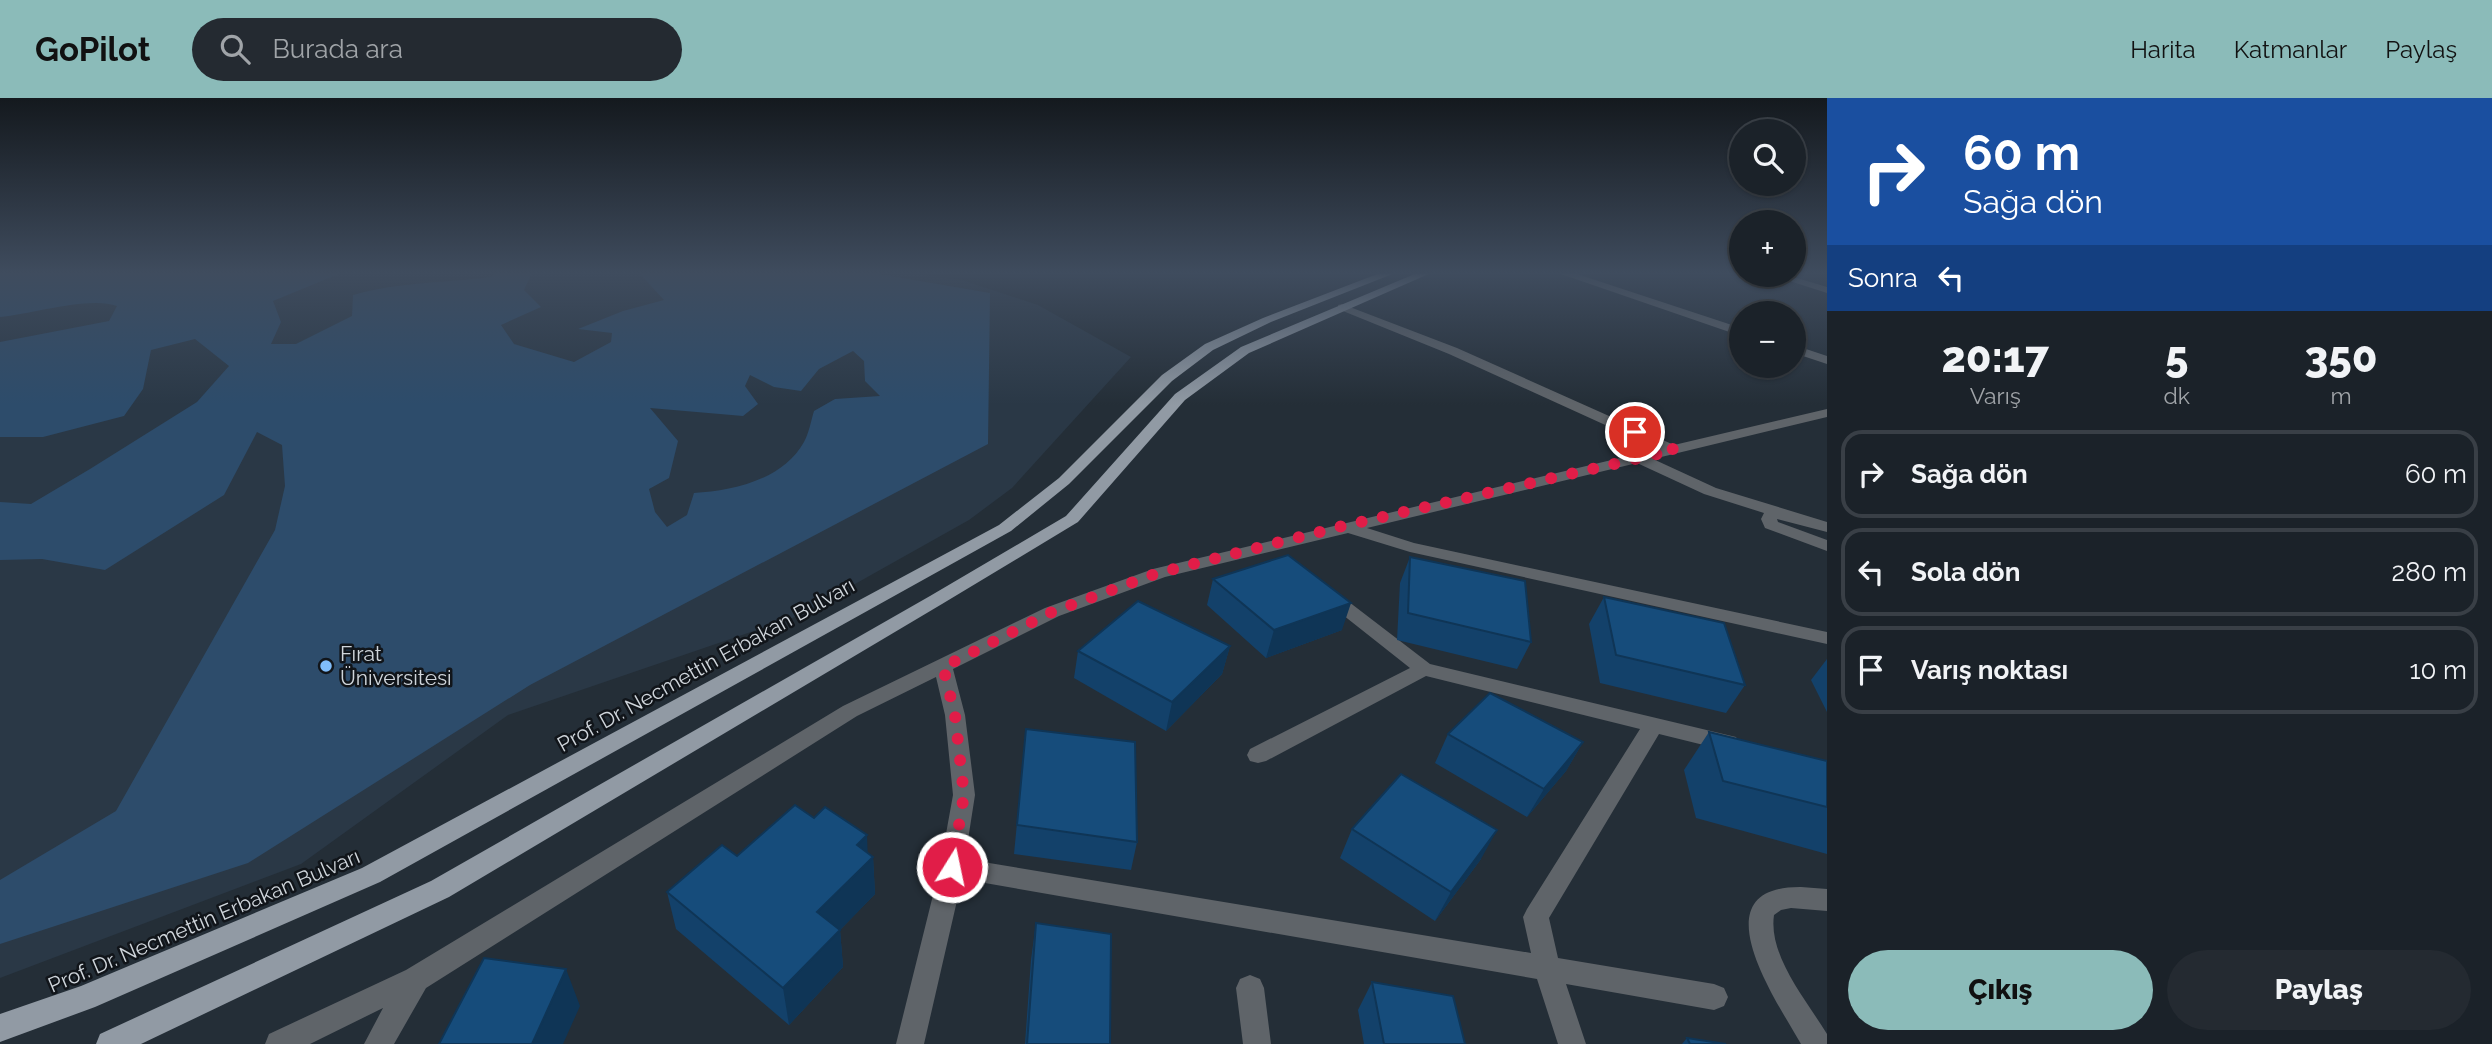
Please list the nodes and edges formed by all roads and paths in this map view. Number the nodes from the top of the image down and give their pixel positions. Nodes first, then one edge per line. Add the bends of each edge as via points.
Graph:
1 (1273, 317) edge
2 (1319, 317) edge
3 (1368, 317) edge
4 (1696, 317) edge
5 (1729, 328) edge
6 (1806, 353) edge
7 (1827, 360) edge
8 (1827, 413) edge
9 (1675, 450) junction
10 (1640, 459) junction
11 (1773, 511) junction
12 (1343, 526) junction
13 (1827, 527) edge
14 (1827, 546) edge
15 (1268, 547) junction
16 (1289, 564) edge
17 (1320, 588) edge
18 (1827, 638) edge
19 (943, 667) junction
20 (1424, 668) junction
21 (1654, 725) junction
22 (1747, 747) edge
23 (1258, 755) dead end
24 (952, 867) junction
25 (1827, 900) edge
26 (1548, 968) junction
27 (416, 979) junction
28 (1250, 988) dead end
29 (1714, 997) dead end
30 (0, 1028) edge
31 (110, 1044) edge
32 (279, 1044) edge
33 (378, 1044) edge
34 (910, 1044) edge
35 (1257, 1044) edge
36 (1572, 1044) edge
37 (1817, 1044) edge

1 - 30 main road, Prof. Dr. Necmettin Erbakan Bulvarı via 1209,347 1167,378 1064,481 1005,528 371,875 85,998
2 - 31 main road via 1245,350 1180,397 1072,519 440,889
3 - 9 street
4 - 5 street
6 - 7 street
8 - 9 street
9 - 10 street
10 - 11 street via 1710,491
10 - 12 street
11 - 13 street
11 - 14 street via 1772,525
12 - 15 street
12 - 18 street via 1410,547
15 - 16 street
15 - 19 street via 1158,573 1052,612
17 - 20 street
19 - 24 street via 955,715 964,795
19 - 27 street via 850,711
20 - 21 street
20 - 23 street
21 - 22 street
21 - 26 street via 1536,917
24 - 26 street
24 - 34 street
25 - 37 street via 1795,897 1771,903 1762,912 1760,929 1767,954
26 - 29 street
26 - 36 street
27 - 32 street
27 - 33 street
28 - 35 street

